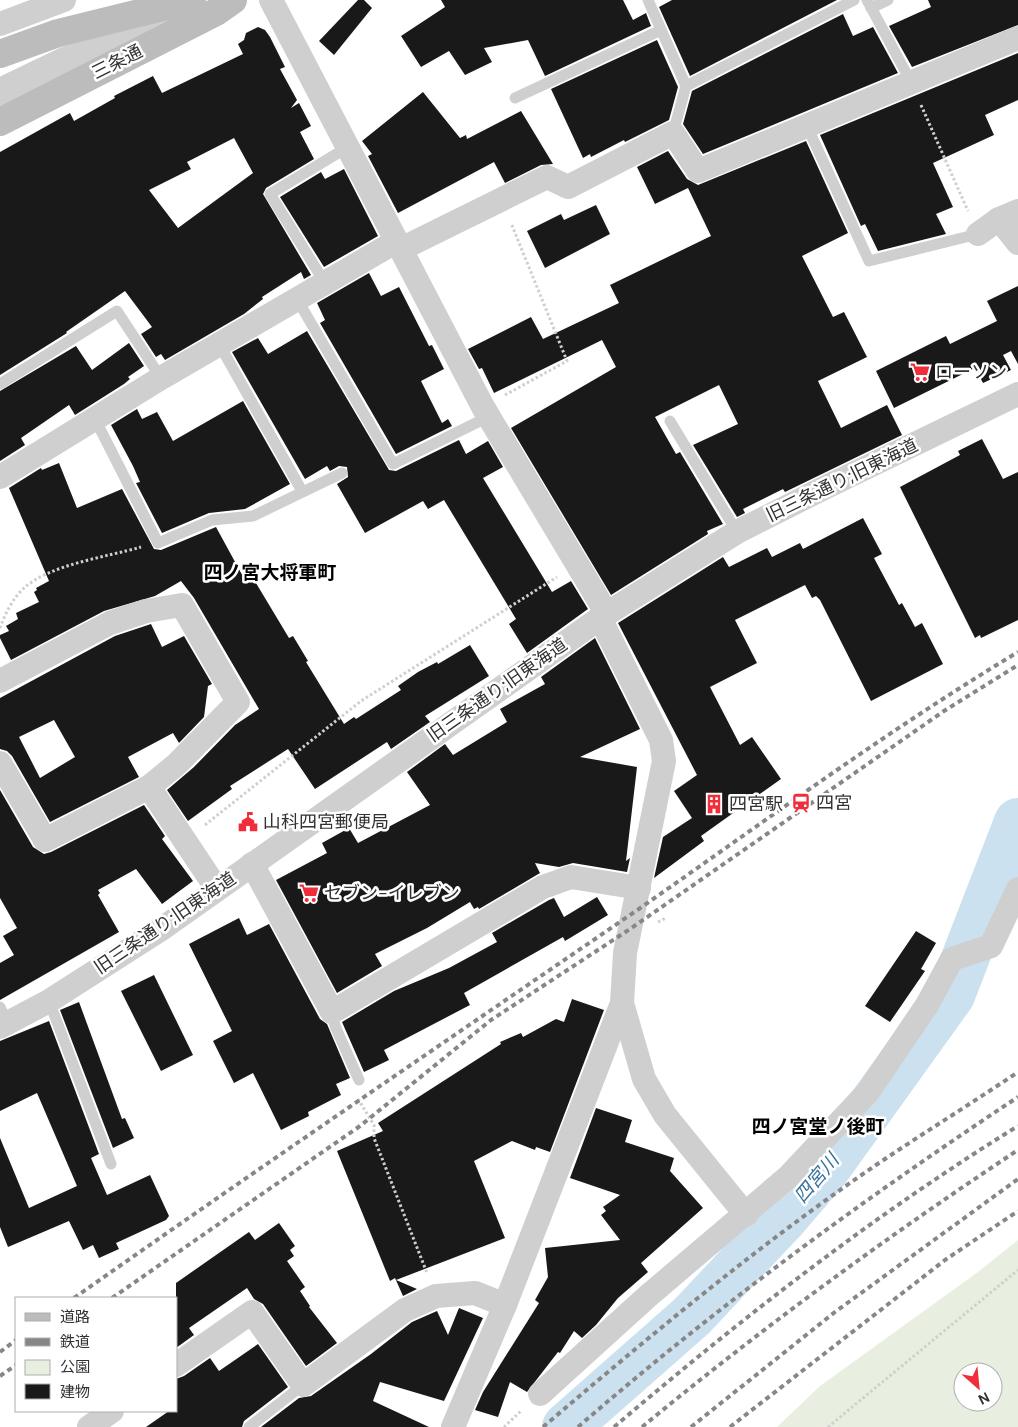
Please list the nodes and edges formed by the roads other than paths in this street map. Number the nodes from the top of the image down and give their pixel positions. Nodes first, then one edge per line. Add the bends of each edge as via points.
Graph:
1 (64, 0) edge
2 (233, 0) edge
3 (271, 0) edge
4 (648, 0) edge
5 (854, 0) edge
6 (888, 0) edge
7 (188, 2) edge
8 (869, 4) edge
9 (154, 5) edge
10 (0, 24) edge
11 (661, 30) junction
12 (1018, 38) edge
13 (0, 54) edge
14 (911, 82) junction
15 (686, 86) junction
16 (0, 92) edge
17 (515, 98) dead end
18 (0, 122) edge
19 (806, 124) junction
20 (673, 133) junction
21 (348, 147) junction
22 (1009, 215) edge
23 (978, 234) joint
24 (1018, 244) edge
25 (399, 245) junction
26 (325, 283) junction
27 (297, 299) junction
28 (219, 344) junction
29 (161, 378) junction
30 (0, 384) edge
31 (1018, 396) edge
32 (485, 412) junction
33 (95, 418) junction
34 (670, 421) dead end
35 (342, 473) dead end
36 (0, 477) edge
37 (302, 491) junction
38 (737, 532) junction
39 (603, 616) junction
40 (0, 682) edge
41 (0, 762) edge
42 (149, 787) junction
43 (252, 864) junction
44 (639, 888) junction
45 (1018, 888) edge
46 (217, 889) junction
47 (49, 1001) junction
48 (622, 1003) junction
49 (332, 1012) junction
50 (2, 1019) edge
51 (360, 1080) road end
52 (111, 1164) dead end
53 (746, 1215) junction
54 (505, 1305) junction
55 (178, 1365) edge
56 (303, 1384) junction
57 (540, 1394) dead end
58 (111, 1412) edge
59 (89, 1427) edge
60 (249, 1427) edge
61 (453, 1427) edge

1 - 10 street
2 - 18 main road, 三条通 via 216,12
3 - 21 street
4 - 11 lane
5 - 15 lane
6 - 8 lane
7 - 9 main road, 三条通
7 - 16 street
8 - 14 lane
9 - 13 main road, 三条通
11 - 15 lane
11 - 17 lane
12 - 14 street
14 - 19 street
15 - 20 lane
19 - 20 street via 698,171
19 - 23 lane via 869,261
20 - 25 street via 568,187 547,178
21 - 25 street
21 - 26 lane via 270,194
22 - 23 street
22 - 24 street
25 - 26 street
25 - 32 street
26 - 27 street
27 - 28 street
27 - 32 lane via 393,464
28 - 29 street
28 - 37 lane
29 - 30 lane via 117,311
29 - 33 street
31 - 38 street, 旧三条通り;旧東海道
32 - 39 street via 576,564
33 - 36 street
33 - 37 lane via 158,543 212,520 253,516
34 - 38 lane
35 - 37 lane
38 - 39 street, 旧三条通り;旧東海道
39 - 43 street, 旧三条通り;旧東海道
39 - 44 street via 662,740 664,761
40 - 42 street via 110,623 146,611 182,605 238,702 177,764
41 - 42 street via 45,840
42 - 46 street
43 - 46 street, 旧三条通り;旧東海道
43 - 49 street
44 - 48 street via 625,953
44 - 49 street via 571,877 543,887
45 - 53 street via 991,946 952,959 926,1005 868,1092 788,1177
46 - 47 street, 旧三条通り;旧東海道
47 - 50 street, 旧三条通り;旧東海道
47 - 52 lane
48 - 53 street via 644,1079 666,1115
48 - 54 street
49 - 51 lane
53 - 57 street via 648,1296
54 - 56 street via 475,1293 436,1296 405,1310
54 - 61 street
55 - 56 street via 252,1312
56 - 60 lane
58 - 59 street

